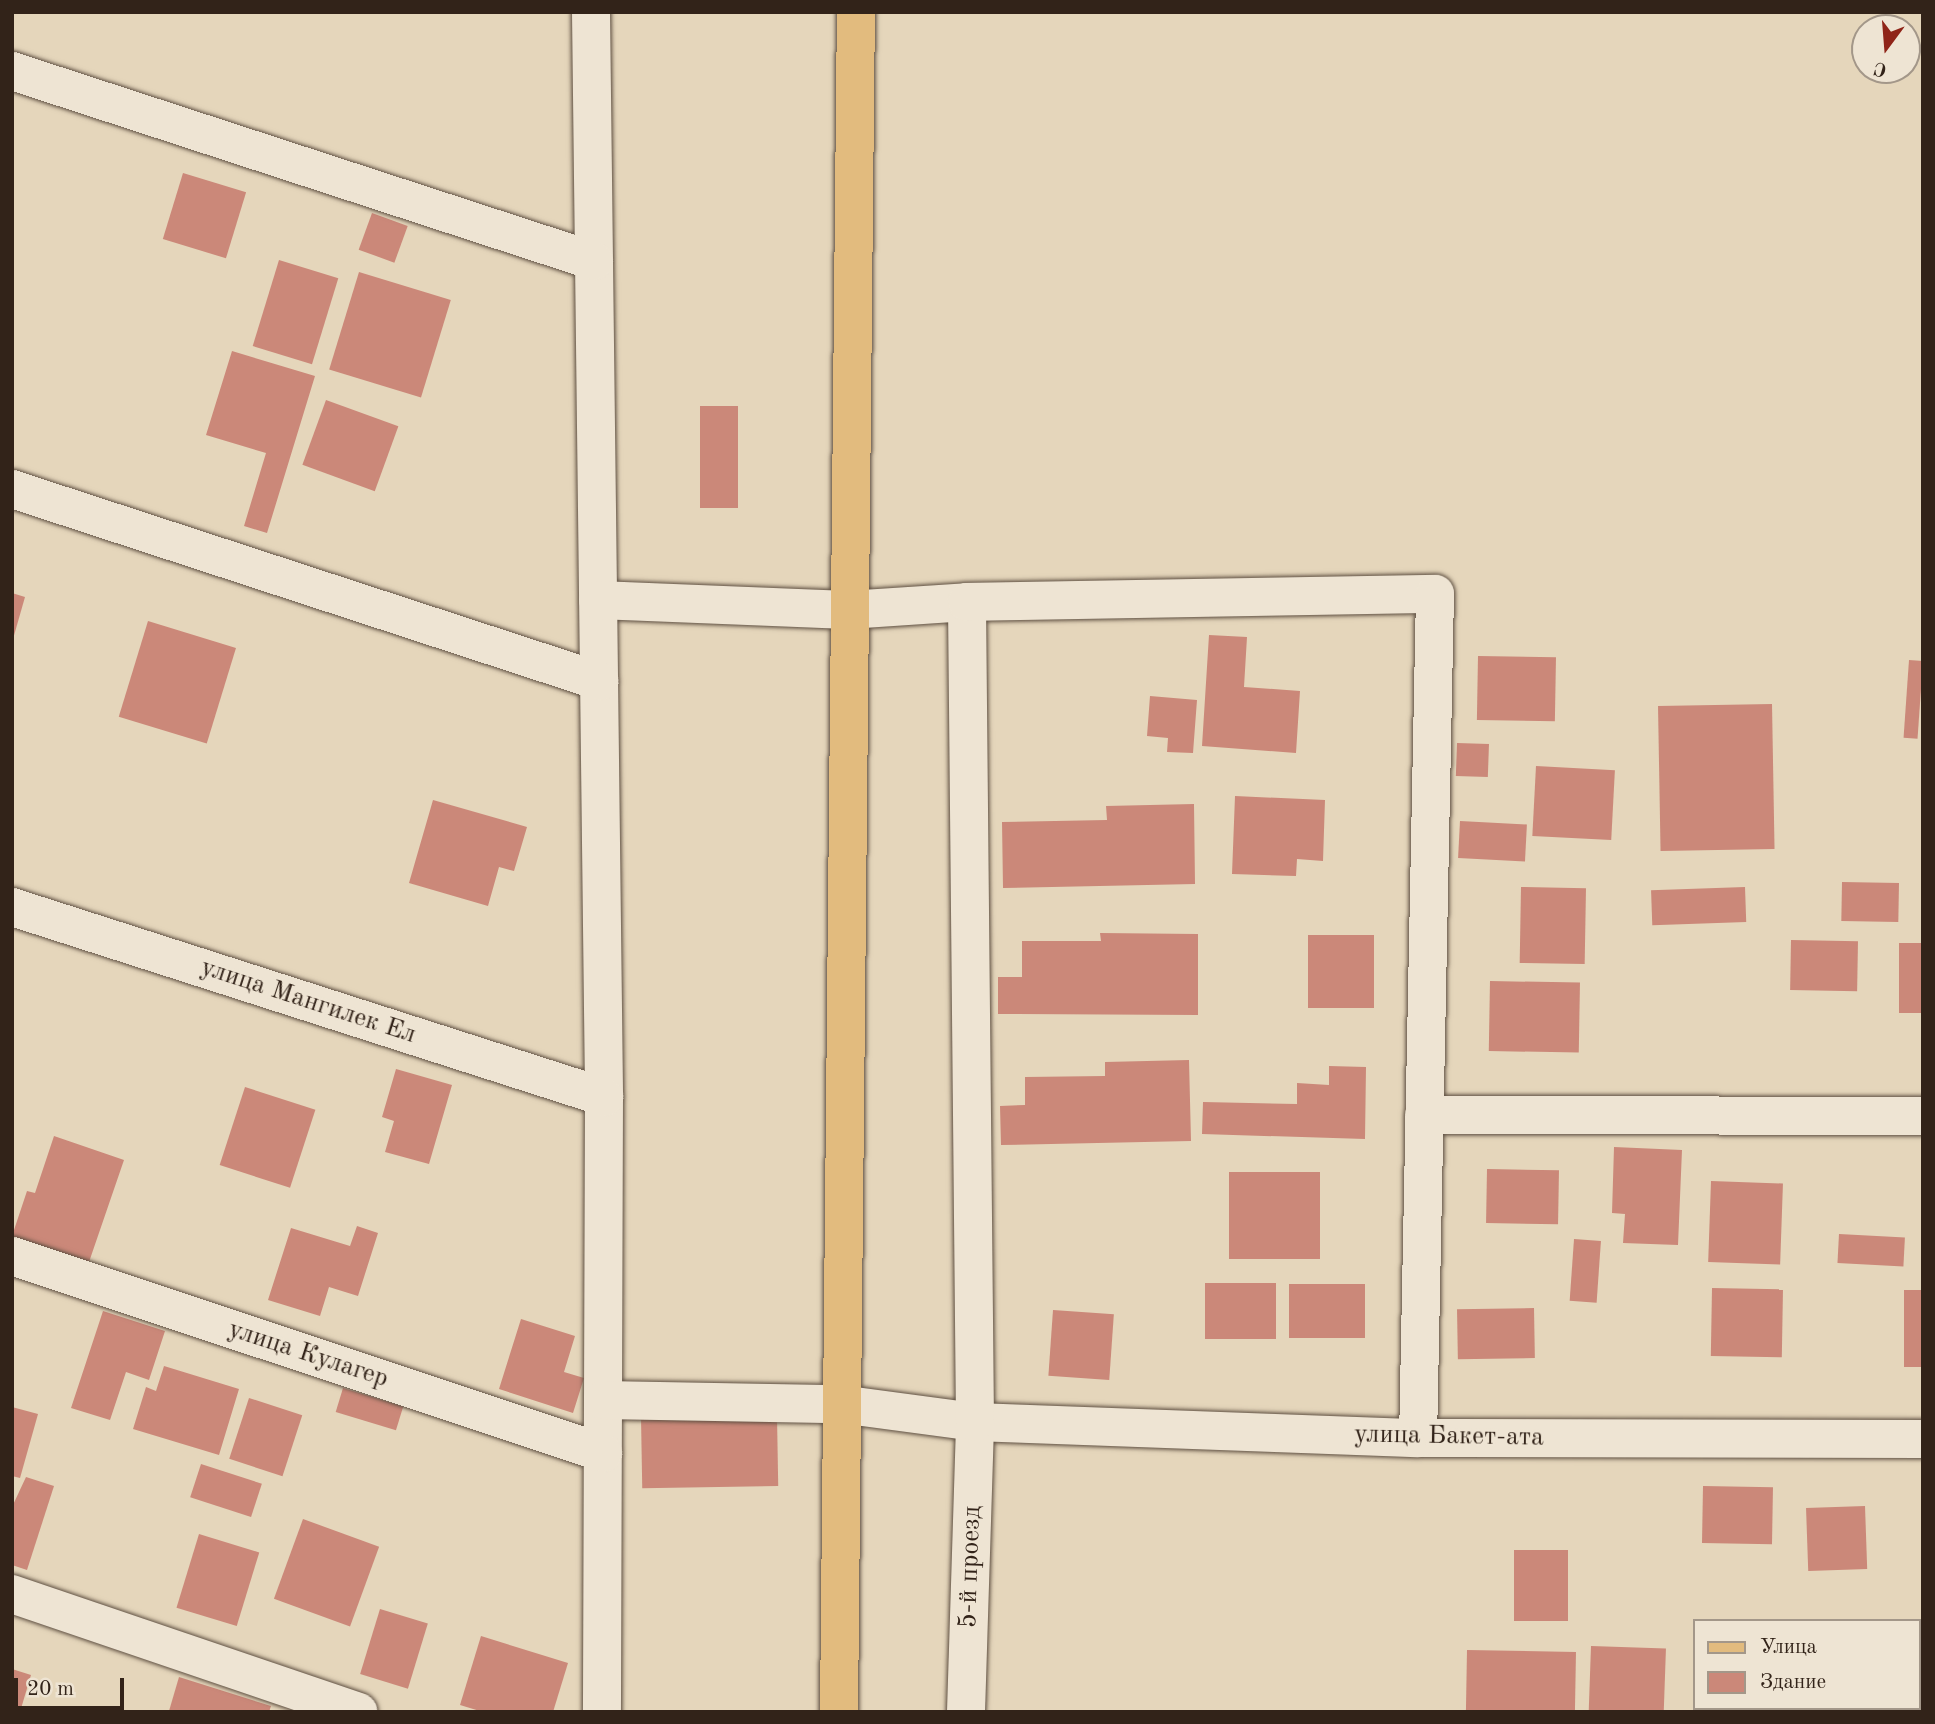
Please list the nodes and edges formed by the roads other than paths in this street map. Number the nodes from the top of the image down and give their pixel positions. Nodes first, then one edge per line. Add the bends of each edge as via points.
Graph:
1 (591, 12) edge
2 (856, 12) edge
3 (12, 71) edge
4 (594, 261) junction
5 (12, 489) edge
6 (598, 600) junction
7 (967, 603) junction
8 (848, 610) junction
9 (599, 681) junction
10 (12, 907) edge
11 (604, 1097) junction
12 (1424, 1115) junction
13 (1923, 1116) edge
14 (12, 1256) edge
15 (603, 1400) junction
16 (839, 1404) junction
17 (975, 1422) junction
18 (1418, 1438) junction
19 (1923, 1439) edge
20 (603, 1453) junction
21 (12, 1594) edge
22 (358, 1712) edge
23 (602, 1712) edge
24 (839, 1712) edge
25 (967, 1712) edge

1 - 4 street
2 - 8 main road
3 - 4 street
4 - 6 street
5 - 9 street
6 - 8 street
6 - 9 street
7 - 8 street
7 - 12 street via 1435,594
7 - 17 street, 5-й проезд
8 - 16 main road
9 - 11 street
10 - 11 street, улица Мангилек Ел
11 - 15 street
12 - 13 street
12 - 18 street
14 - 20 street, улица Кулагер
15 - 16 street, улица Бакет-ата
15 - 20 street
16 - 17 street, улица Бакет-ата
16 - 24 main road
17 - 18 street, улица Бакет-ата
17 - 25 street, 5-й проезд
18 - 19 street, улица Бакет-ата
20 - 23 street
21 - 22 street

